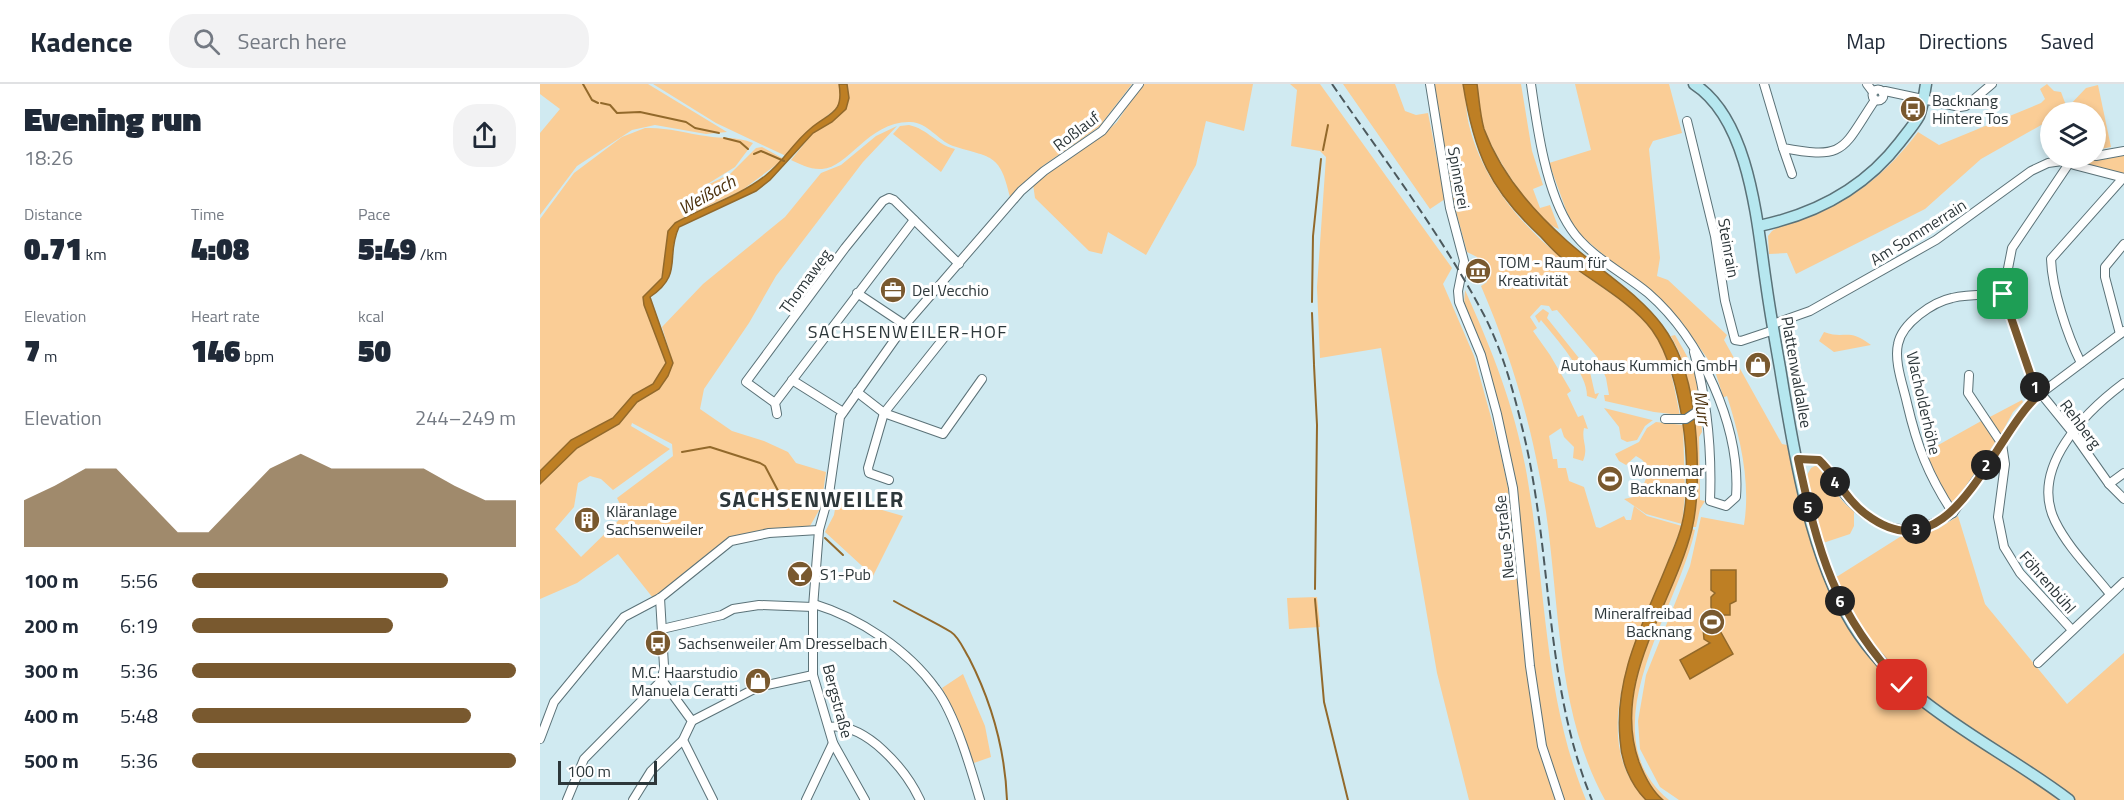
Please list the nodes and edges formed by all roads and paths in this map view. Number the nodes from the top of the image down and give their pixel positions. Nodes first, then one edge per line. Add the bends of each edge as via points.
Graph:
1 (1139, 84) edge
2 (1430, 84) edge
3 (1531, 84) edge
4 (1694, 84) edge
5 (1764, 84) edge
6 (1867, 84) edge
7 (1926, 84) edge
8 (1992, 84) edge
9 (1874, 96) junction
10 (1924, 99) junction
11 (1687, 121) dead end
12 (1783, 148) junction
13 (2124, 151) edge
14 (2106, 154) edge
15 (2040, 167) edge
16 (2066, 168) edge
17 (2085, 168) edge
18 (1792, 174) dead end
19 (2123, 178) edge
20 (914, 220) junction
21 (1759, 226) junction
22 (2124, 244) edge
23 (959, 264) junction
24 (1462, 277) joint
25 (857, 293) junction
26 (2003, 294) junction
27 (905, 325) junction
28 (1773, 327) junction
29 (2122, 332) edge
30 (947, 334) dead end
31 (1694, 352) junction
32 (2081, 363) junction
33 (1969, 375) dead end
34 (982, 379) dead end
35 (792, 380) junction
36 (2123, 387) edge
37 (857, 392) junction
38 (2041, 393) junction
39 (775, 403) junction
40 (1702, 408) junction
41 (843, 412) junction
42 (884, 413) junction
43 (777, 414) dead end
44 (1665, 419) dead end
45 (2073, 433) junction
46 (2002, 444) junction
47 (1798, 459) junction
48 (2124, 473) edge
49 (889, 480) dead end
50 (2109, 484) junction
51 (2124, 499) edge
52 (1953, 513) junction
53 (819, 530) junction
54 (2124, 582) edge
55 (2110, 594) junction
56 (660, 598) junction
57 (813, 605) junction
58 (662, 629) junction
59 (2072, 630) junction
60 (2038, 663) dead end
61 (813, 675) junction
62 (662, 680) junction
63 (692, 721) junction
64 (829, 728) junction
65 (540, 739) edge
66 (683, 740) junction
67 (833, 743) junction
68 (567, 800) edge
69 (633, 800) edge
70 (713, 800) edge
71 (806, 800) edge
72 (865, 800) edge
73 (920, 800) edge
74 (980, 800) edge
75 (1560, 800) edge
76 (2069, 800) edge

1 - 23 street, Roßlauf via 1102,131 1021,191
2 - 24 street, Spinnerei via 1450,208 1464,261
3 - 31 street via 1551,181 1570,229 1654,299
4 - 21 street, Plattenwaldallee via 1722,111 1731,126
5 - 12 street
6 - 9 street
7 - 10 street
8 - 10 street via 1966,106
9 - 10 street via 1879,89 1883,93
9 - 12 street via 1840,149 1816,154
10 - 21 street via 1915,122 1887,158 1851,190 1802,215
11 - 28 street, Steinrain via 1735,340
12 - 18 street
13 - 14 street
15 - 28 street, Am Sommerrain via 1936,240 1810,311
16 - 26 street via 2012,248
17 - 19 street
19 - 32 street via 2051,259 2062,310
20 - 23 street
20 - 25 street
20 - 39 street, Thomaweg via 889,198 845,248 746,382
21 - 28 street, Plattenwaldallee
22 - 29 street via 2105,267
23 - 27 street, Roßlauf
24 - 75 street, Neue Straße via 1458,291 1460,309 1480,355 1513,488 1542,746
25 - 27 street
25 - 35 street
26 - 38 street, Rehberg via 2034,385
26 - 52 street, Wacholderhöhe via 1951,298 1908,325 1898,346 1920,454
27 - 37 street, Roßlauf
28 - 47 street, Plattenwaldallee
29 - 32 street
30 - 42 street
31 - 40 street
31 - 40 street via 1711,377 1732,447 1736,497 1726,506 1710,501 1710,460
32 - 38 street
33 - 46 street via 1968,393
34 - 42 street via 941,434
35 - 39 street
35 - 41 street
36 - 45 street
37 - 41 street, Roßlauf
37 - 42 street
38 - 45 street, Rehberg
38 - 46 street
39 - 43 street
40 - 44 street via 1682,420
41 - 53 street, Bergstraße
42 - 49 street via 869,473
45 - 50 street, Rehberg
45 - 55 street via 2055,464 2049,506 2062,535
46 - 52 street
46 - 59 street, Föhrenbühl via 2005,464 1998,517 2004,548 2020,573
47 - 52 street via 1819,460 1857,507 1887,527 1925,528
47 - 76 street, Plattenwaldallee via 1830,580 1868,647 1924,704
48 - 50 street
50 - 51 street, Rehberg
53 - 56 street via 769,532 731,541
53 - 57 street, Bergstraße
54 - 55 street
55 - 59 street
56 - 58 street
56 - 65 street via 618,622 554,702
57 - 58 street via 733,609
57 - 61 street, Bergstraße
57 - 74 street via 870,630 915,664 938,690
58 - 62 street
59 - 60 street
61 - 63 street via 758,687
61 - 64 street, Bergstraße
62 - 63 street
62 - 68 street via 584,759
63 - 66 street
64 - 67 street, Bergstraße
64 - 73 street via 845,728 890,755 911,781
66 - 69 street via 651,771
66 - 70 street
67 - 71 street
67 - 72 street, Bergstraße

